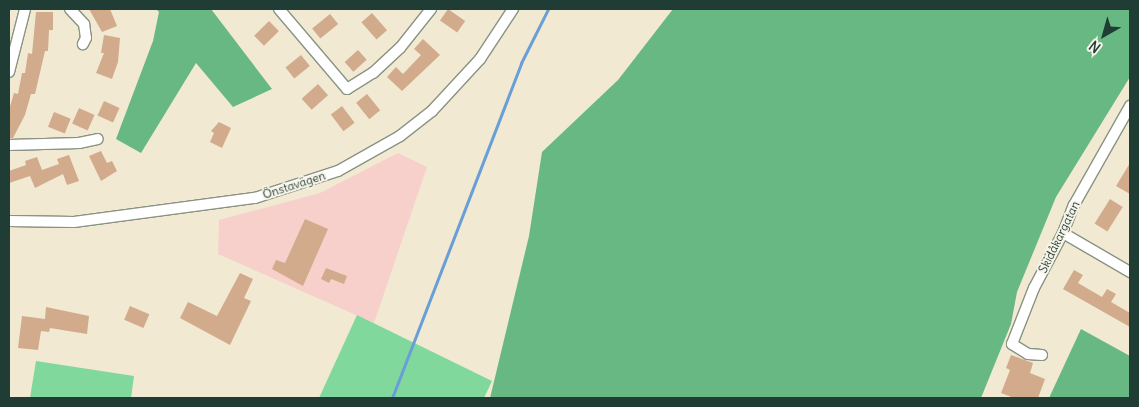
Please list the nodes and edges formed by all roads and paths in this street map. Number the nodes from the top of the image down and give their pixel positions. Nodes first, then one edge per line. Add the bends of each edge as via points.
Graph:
1 (25, 9) edge
2 (70, 9) edge
3 (279, 9) edge
4 (431, 9) edge
5 (513, 9) edge
6 (83, 44) dead end
7 (9, 72) edge
8 (1130, 106) edge
9 (98, 139) dead end
10 (9, 145) edge
11 (9, 221) edge
12 (1064, 233) junction
13 (1130, 272) edge
14 (1042, 355) dead end

1 - 7 street
2 - 6 street via 84,24 86,38
3 - 4 street via 347,90 373,73 400,48
5 - 11 street, Önstavägen via 480,59 446,98 400,136 338,170 255,198 74,222
8 - 12 street, Skidåkargatan via 1074,205
9 - 10 street via 79,143
12 - 13 street
12 - 14 street, Skidåkargatan via 1034,288 1012,344 1028,354

